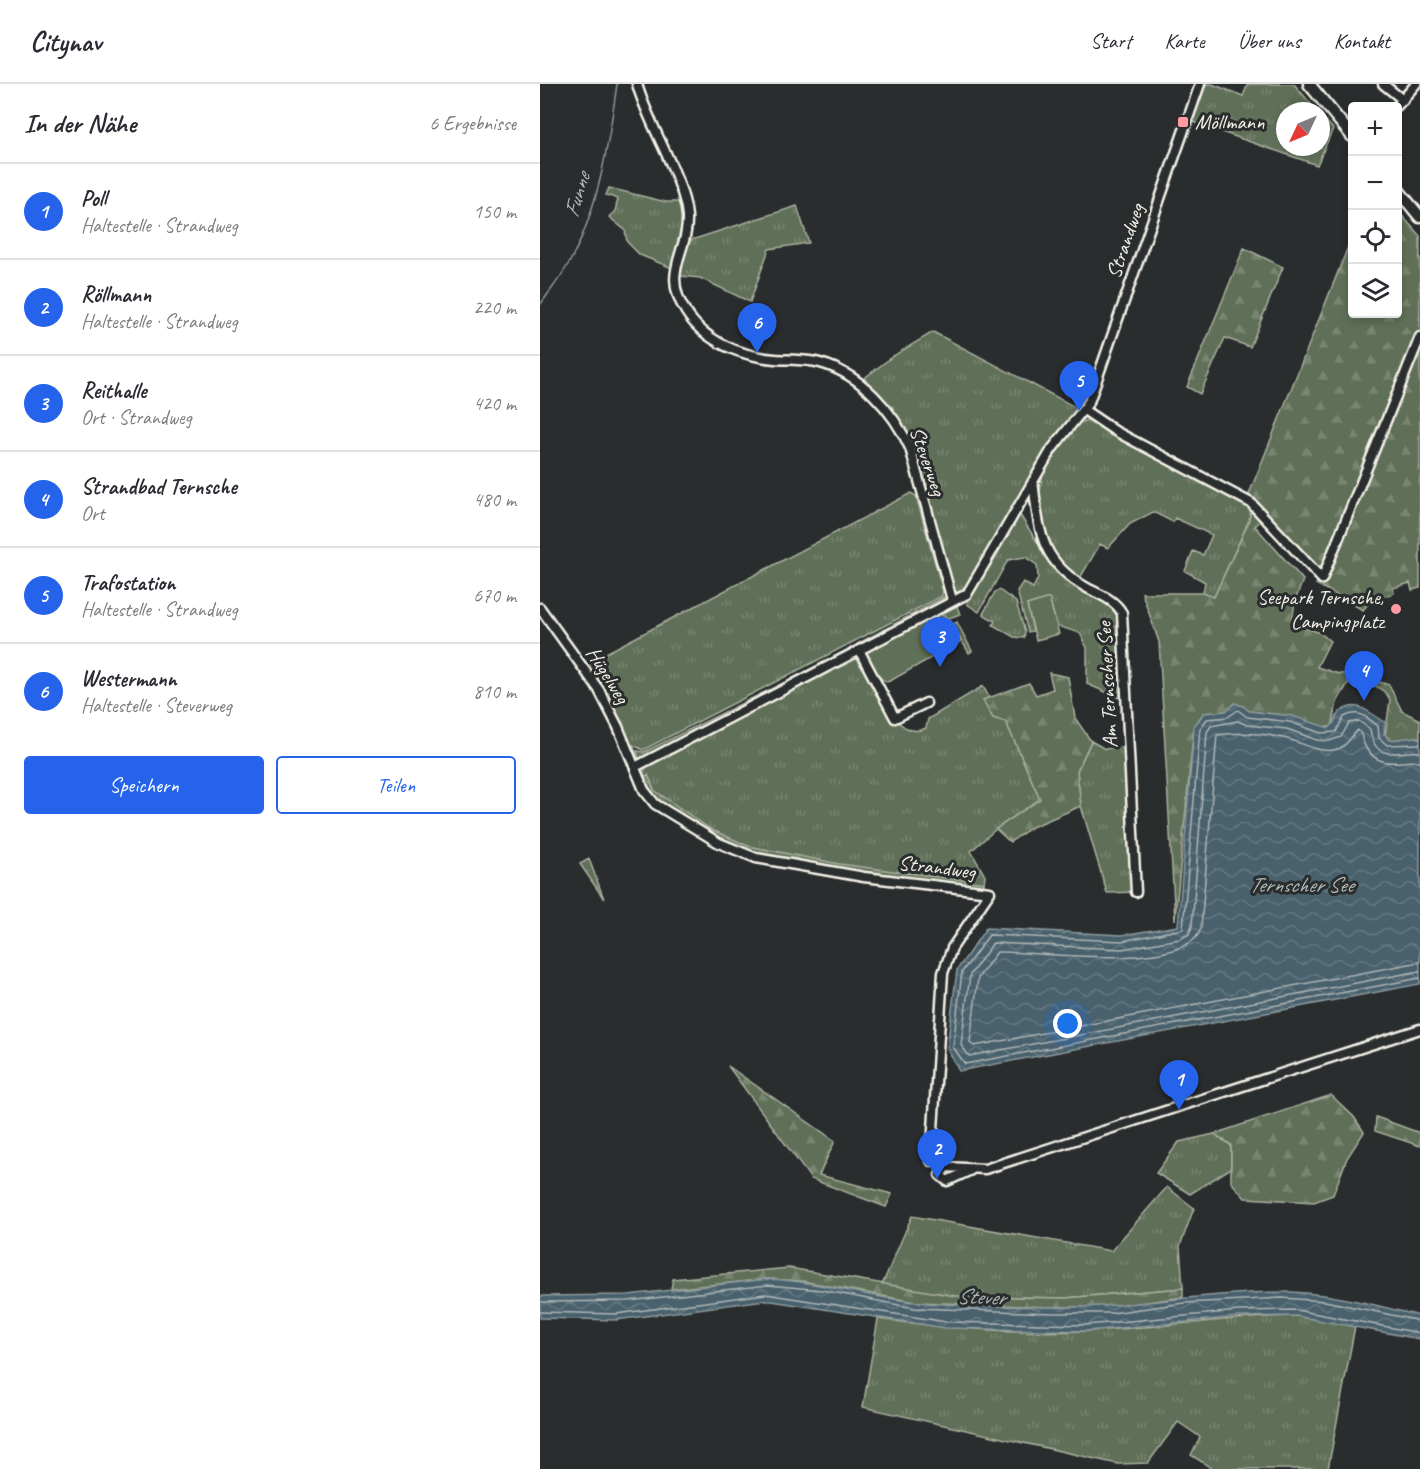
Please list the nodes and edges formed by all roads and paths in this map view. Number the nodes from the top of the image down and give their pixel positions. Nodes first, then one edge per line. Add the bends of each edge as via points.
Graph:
1 (637, 84) edge
2 (1200, 84) edge
3 (1309, 84) edge
4 (1383, 84) edge
5 (1416, 84) edge
6 (1399, 102) edge
7 (1401, 102) edge
8 (1348, 130) edge
9 (1402, 195) edge
10 (1420, 217) edge
11 (1420, 337) edge
12 (1084, 410) junction
13 (1033, 480) junction
14 (952, 600) junction
15 (540, 608) edge
16 (859, 650) junction
17 (926, 703) dead end
18 (635, 768) junction
19 (1136, 892) dead end
20 (1420, 1029) edge
21 (931, 1161) dead end
22 (971, 1170) dead end

1 - 14 street, Steverweg via 685,205 687,224 675,277 685,310 701,329 726,346 756,356 826,365 854,378 878,401 910,448
2 - 12 street, Strandweg
3 - 8 main road
4 - 6 street
5 - 7 street
9 - 10 main road
11 - 12 street via 1322,579 1251,503 1115,431
12 - 13 street, Strandweg
13 - 14 street, Strandweg via 967,594
13 - 19 street, Am Ternscher See via 1039,534 1054,564 1072,580 1113,602 1122,613
14 - 16 street, Strandweg
15 - 18 street, Hügelweg via 599,690
16 - 17 street via 895,718
16 - 18 street, Strandweg
18 - 21 street, Strandweg via 655,804 719,843 756,858 864,877 990,892 952,948 943,973
20 - 22 street via 985,1169

